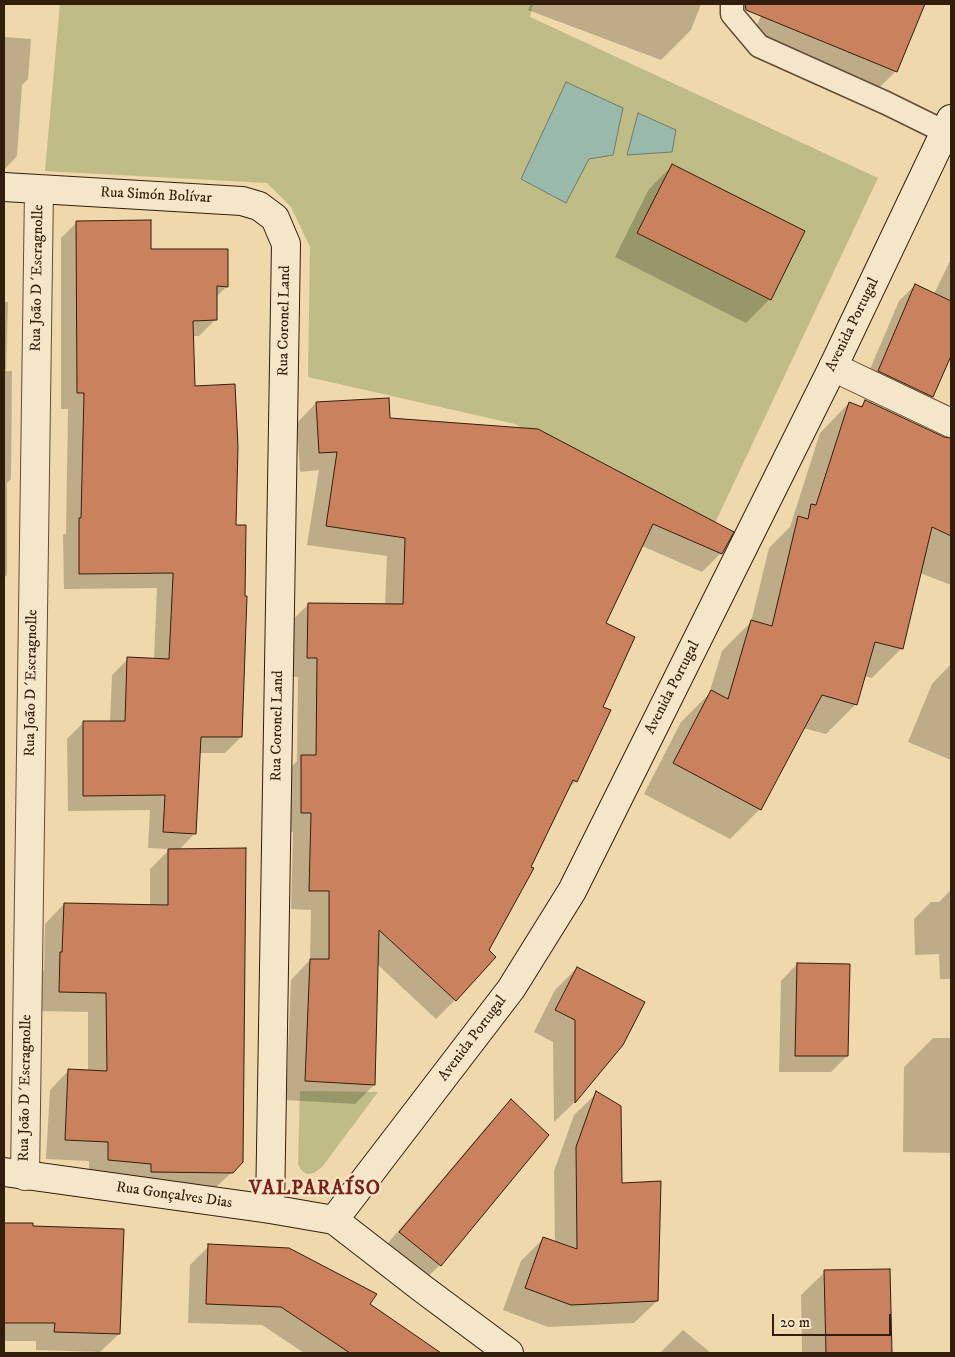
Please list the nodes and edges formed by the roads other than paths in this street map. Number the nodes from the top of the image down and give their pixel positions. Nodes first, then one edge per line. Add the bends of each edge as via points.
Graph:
1 (732, 4) edge
2 (948, 125) edge
3 (4, 187) edge
4 (39, 190) junction
5 (286, 244) joint
6 (833, 366) junction
7 (951, 423) edge
8 (14, 1174) edge
9 (270, 1209) junction
10 (334, 1220) junction
11 (509, 1353) edge

1 - 2 lane via 732,14 759,46 886,103
2 - 6 street, Avenida Portugal
3 - 4 street, Rua Simón Bolívar
4 - 5 street, Rua Simón Bolívar via 242,201 259,206 275,218
4 - 8 street, Rua João D´Escragnolle
5 - 9 street, Rua Coronel Land
6 - 7 street
6 - 10 street, Avenida Portugal via 572,891 511,989
8 - 9 street, Rua Gonçalves Dias
9 - 10 street, Rua Gonçalves Dias
10 - 11 street, Rua Gonçalves Dias

